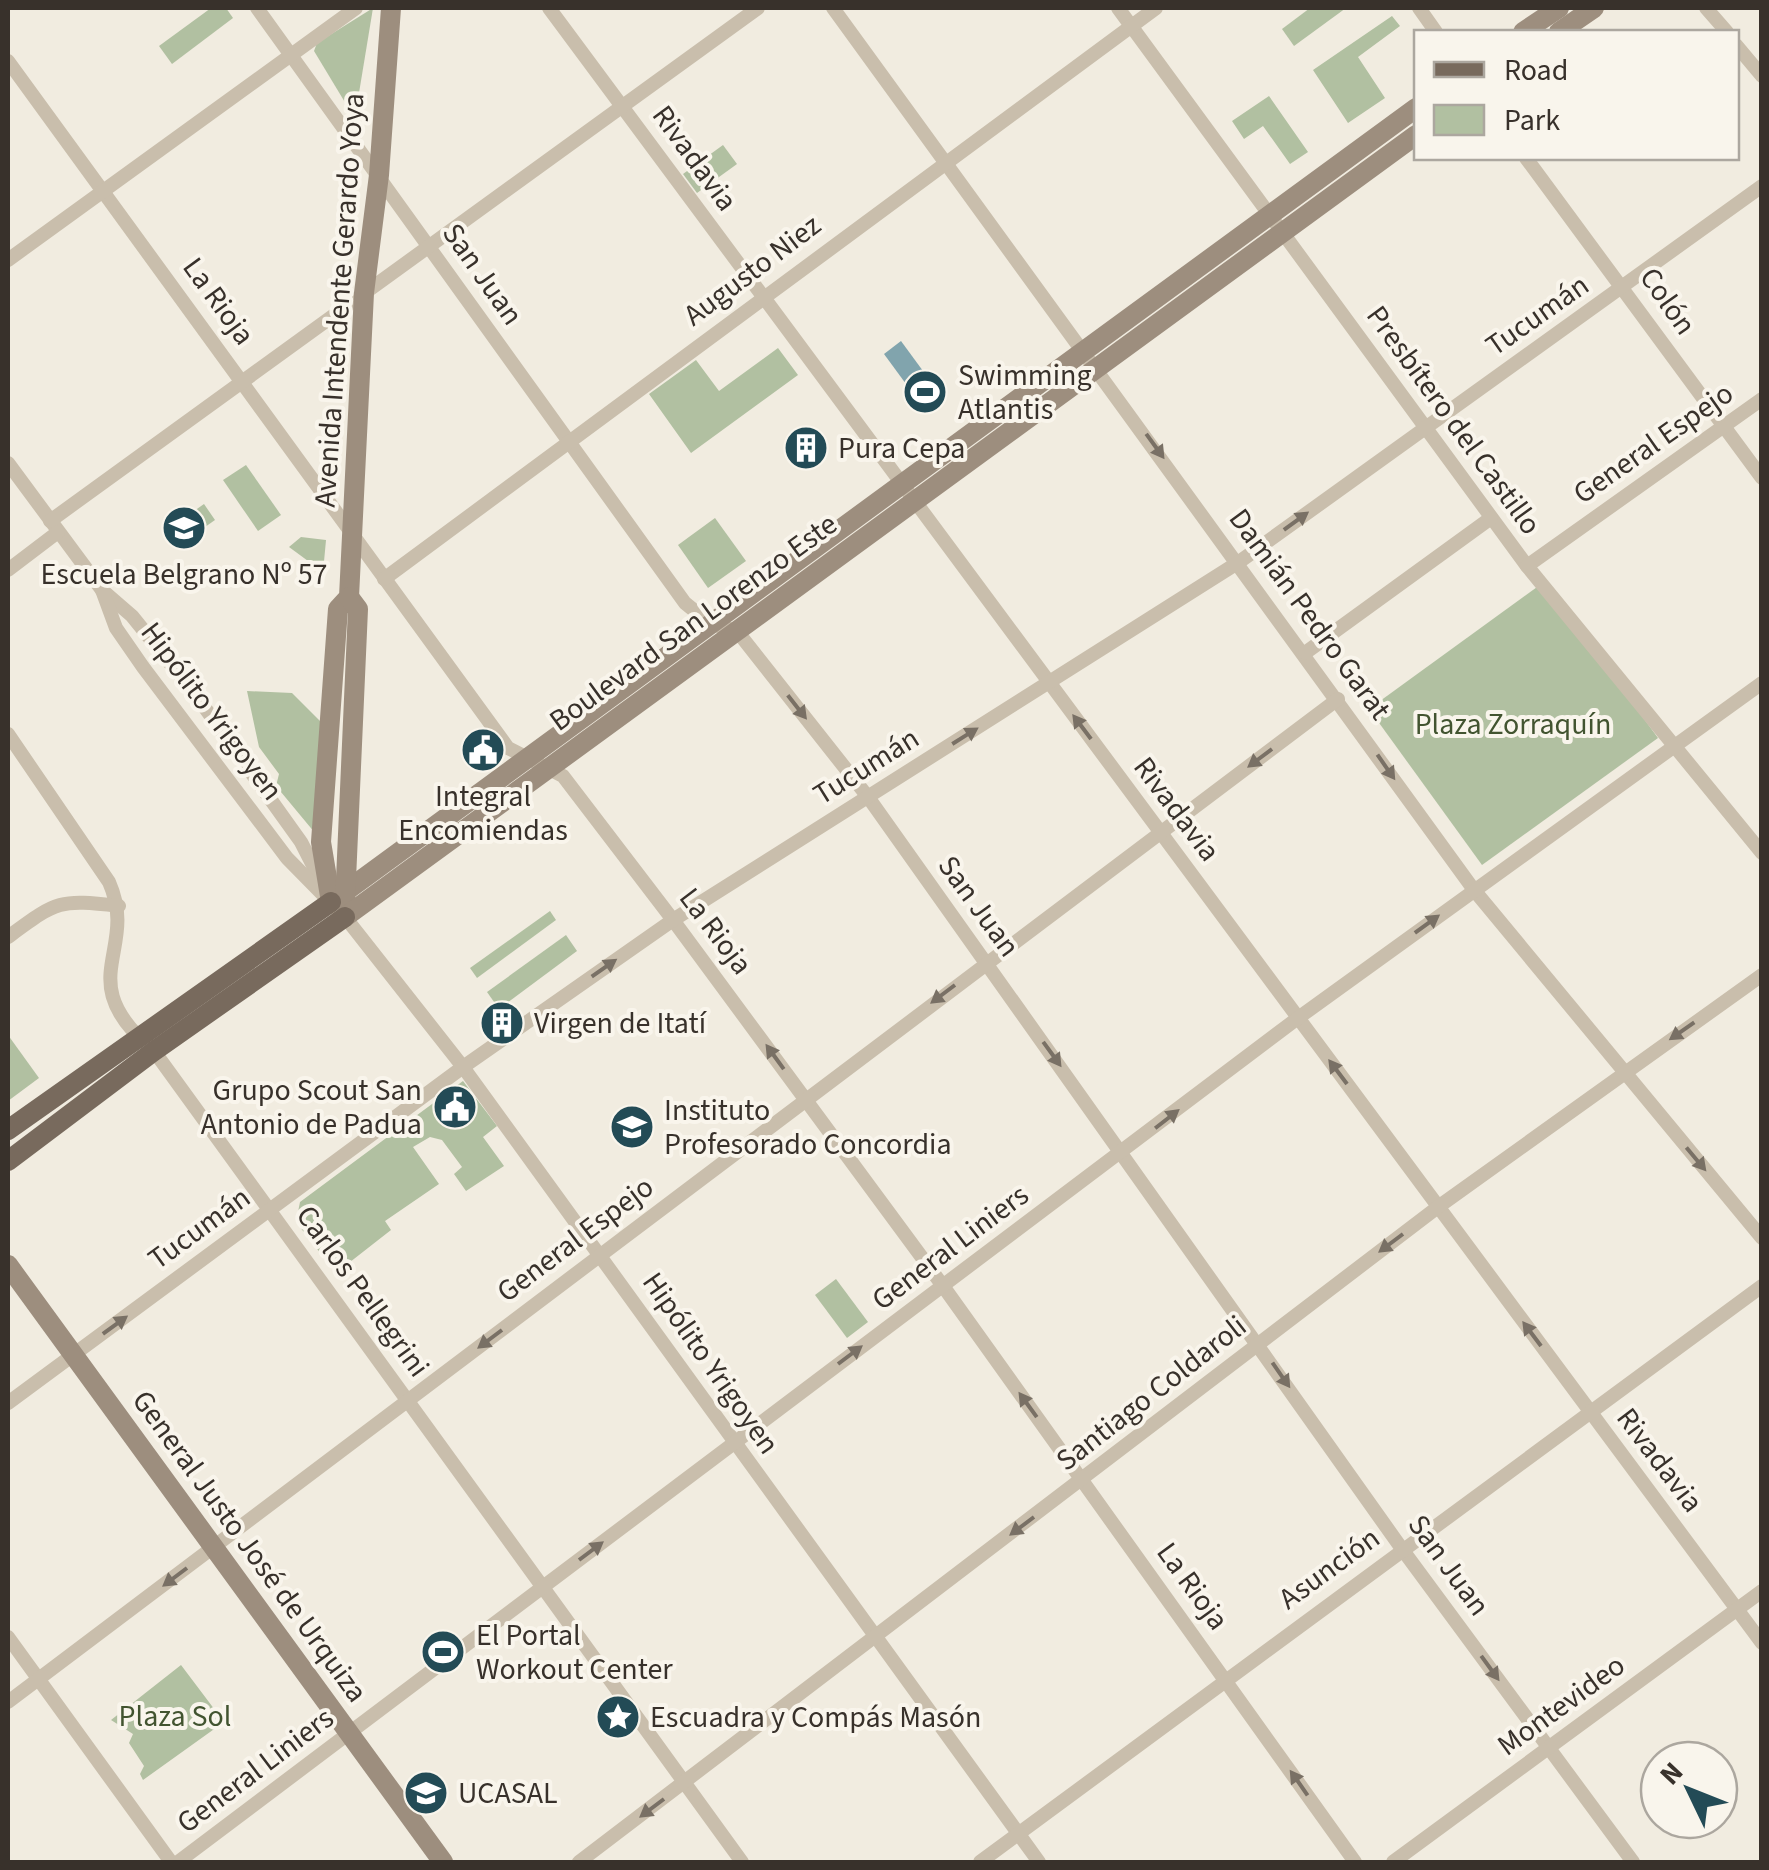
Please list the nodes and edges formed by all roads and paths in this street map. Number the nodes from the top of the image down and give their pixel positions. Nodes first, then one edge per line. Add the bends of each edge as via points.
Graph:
1 (257, 8) edge
2 (356, 8) edge
3 (391, 8) edge
4 (549, 8) edge
5 (758, 8) edge
6 (833, 8) edge
7 (1118, 8) edge
8 (1156, 8) edge
9 (1419, 8) edge
10 (1559, 8) edge
11 (1594, 8) edge
12 (1706, 8) edge
13 (1131, 25) junction
14 (1435, 30) edge
15 (1526, 30) edge
16 (1562, 30) edge
17 (1724, 30) edge
18 (1739, 49) edge
19 (291, 55) junction
20 (8, 61) edge
21 (1762, 76) edge
22 (622, 106) junction
23 (1414, 109) edge
24 (1414, 136) edge
25 (1528, 160) edge
26 (946, 161) junction
27 (379, 176) junction
28 (1762, 186) edge
29 (104, 190) junction
30 (1269, 214) junction
31 (1284, 232) junction
32 (430, 246) junction
33 (8, 260) edge
34 (1625, 287) junction
35 (364, 293) junction
36 (762, 296) junction
37 (1083, 351) junction
38 (1098, 368) junction
39 (243, 381) junction
40 (1762, 400) edge
41 (1722, 428) junction
42 (1424, 430) junction
43 (570, 444) junction
44 (8, 462) edge
45 (1762, 478) edge
46 (908, 490) junction
47 (1491, 518) junction
48 (54, 527) junction
49 (352, 537) junction
50 (1239, 562) junction
51 (1527, 566) junction
52 (8, 570) edge
53 (384, 579) junction
54 (102, 590) junction
55 (711, 624) junction
56 (737, 631) junction
57 (1305, 653) junction
58 (1050, 682) junction
59 (1762, 683) edge
60 (1338, 700) junction
61 (8, 734) edge
62 (1672, 744) junction
63 (526, 759) junction
64 (548, 764) junction
65 (868, 797) junction
66 (1161, 833) junction
67 (1762, 853) edge
68 (1474, 890) junction
69 (340, 904) junction
70 (119, 906) junction
71 (673, 920) junction
72 (8, 937) edge
73 (985, 962) junction
74 (1762, 975) edge
75 (1298, 1018) junction
76 (136, 1036) junction
77 (154, 1051) junction
78 (463, 1067) junction
79 (1624, 1073) junction
80 (805, 1098) junction
81 (8, 1130) edge
82 (1124, 1152) junction
83 (8, 1161) edge
84 (1438, 1207) junction
85 (271, 1210) junction
86 (1762, 1238) edge
87 (602, 1254) junction
88 (8, 1265) edge
89 (943, 1286) junction
90 (1762, 1286) edge
91 (1259, 1344) junction
92 (73, 1355) junction
93 (408, 1400) junction
94 (8, 1402) edge
95 (1590, 1412) junction
96 (732, 1445) junction
97 (1082, 1480) junction
98 (213, 1548) junction
99 (1402, 1548) junction
100 (542, 1587) junction
101 (1762, 1591) edge
102 (1736, 1609) junction
103 (878, 1635) junction
104 (8, 1637) edge
105 (1762, 1643) edge
106 (1225, 1678) junction
107 (38, 1679) junction
108 (8, 1702) edge
109 (350, 1734) junction
110 (1549, 1748) junction
111 (685, 1783) junction
112 (1018, 1834) junction
113 (174, 1862) edge
114 (443, 1862) edge
115 (579, 1862) edge
116 (742, 1862) edge
117 (980, 1862) edge
118 (1039, 1862) edge
119 (1355, 1862) edge
120 (1393, 1862) edge
121 (1633, 1862) edge

1 - 19 street, San Juan
2 - 19 street
3 - 27 main road, Avenida Intendente Gerardo Yoya
4 - 22 street, Rivadavia
5 - 22 street
6 - 26 street, Damián Pedro Garat
7 - 13 street, Presbítero del Castillo
8 - 13 street, Augusto Niez
9 - 14 street
10 - 15 main road
11 - 16 main road
12 - 17 street
13 - 26 street, Augusto Niez
13 - 30 street, Presbítero del Castillo
18 - 21 street
19 - 27 street, San Juan
19 - 29 street
20 - 29 street, La Rioja
22 - 32 street
22 - 36 street, Rivadavia
23 - 30 main road, Boulevard San Lorenzo Este
24 - 31 main road, Boulevard San Lorenzo Este
25 - 34 street, Colón
26 - 36 street, Augusto Niez
26 - 37 street, Damián Pedro Garat
27 - 32 street, San Juan
27 - 35 main road, Avenida Intendente Gerardo Yoya
28 - 34 street, Tucumán
29 - 33 street
29 - 39 street, La Rioja
30 - 31 street, Presbítero del Castillo
30 - 37 main road, Boulevard San Lorenzo Este
31 - 38 main road, Boulevard San Lorenzo Este
31 - 42 street, Presbítero del Castillo
32 - 35 street
32 - 43 street, San Juan
34 - 41 street, Colón
34 - 42 street, Tucumán
35 - 39 street
35 - 49 main road, Avenida Intendente Gerardo Yoya
36 - 43 street, Augusto Niez
36 - 46 street, Rivadavia
37 - 38 street, Damián Pedro Garat
37 - 46 main road, Boulevard San Lorenzo Este
38 - 46 main road, Boulevard San Lorenzo Este
38 -> 50 street, Damián Pedro Garat
39 - 48 street
39 - 49 street, La Rioja
40 - 41 street, General Espejo
41 - 45 street, Colón
41 - 51 street, General Espejo
42 - 47 street, Presbítero del Castillo
50 -> 42 street, Tucumán
43 - 53 street, Augusto Niez
43 - 55 street, San Juan via 686,603
44 - 48 street, Hipólito Yrigoyen
46 - 55 main road, Boulevard San Lorenzo Este
46 - 56 main road, Boulevard San Lorenzo Este
46 - 58 street, Rivadavia
47 - 51 street, Presbítero del Castillo
47 - 57 street
48 - 52 street
48 - 54 street, Hipólito Yrigoyen
49 - 53 street, La Rioja
49 - 69 main road, Avenida Intendente Gerardo Yoya via 349,598 338,608 321,842
50 - 57 street, Damián Pedro Garat
50 - 58 street, Tucumán
51 - 62 street, Presbítero del Castillo
53 - 63 street, La Rioja via 508,748
54 - 69 street, Hipólito Yrigoyen via 132,616 195,694
54 - 69 street, Hipólito Yrigoyen via 116,628 286,858
55 - 56 street, San Juan
55 - 63 main road, Boulevard San Lorenzo Este
56 - 64 main road, Boulevard San Lorenzo Este
56 -> 65 street, San Juan
57 - 60 street, Damián Pedro Garat
65 -> 58 street, Tucumán
66 -> 58 street, Rivadavia
59 - 62 street, General Liniers
60 -> 66 street, General Espejo
60 -> 68 street, Damián Pedro Garat
61 - 70 street
62 - 67 street, Presbítero del Castillo
62 - 68 street, General Liniers
63 - 64 street
63 - 69 main road, Boulevard San Lorenzo Este
64 - 69 main road, Boulevard San Lorenzo Este
64 - 71 street, La Rioja
65 - 71 street, Tucumán
65 - 73 street, San Juan
66 - 73 street, General Espejo
66 - 75 street, Rivadavia
75 -> 68 street, General Liniers
68 - 79 street, Damián Pedro Garat
69 - 76 main road, Boulevard San Lorenzo Este
69 - 77 main road, Boulevard San Lorenzo Este
69 - 78 street, Hipólito Yrigoyen
70 - 72 street via 68,900
70 - 76 street, Carlos Pellegrini via 109,994
78 -> 71 street, Tucumán
80 -> 71 street, La Rioja
73 -> 80 street, General Espejo
73 -> 82 street, San Juan
74 -> 79 street, Santiago Coldaroli
82 -> 75 street, General Liniers
84 -> 75 street, Rivadavia
76 - 77 street, Carlos Pellegrini
76 - 81 main road, Boulevard San Lorenzo Este
77 - 83 main road, Boulevard San Lorenzo Este
77 - 85 street, Carlos Pellegrini
78 - 85 street, Tucumán
78 - 87 street, Hipólito Yrigoyen
79 - 84 street, Santiago Coldaroli
79 -> 86 street, Damián Pedro Garat
80 - 87 street, General Espejo
80 - 89 street, La Rioja
82 - 89 street, General Liniers
82 - 91 street, San Juan
84 -> 91 street, Santiago Coldaroli
95 -> 84 street, Rivadavia
92 -> 85 street, Tucumán
85 - 93 street, Carlos Pellegrini
87 -> 93 street, General Espejo
87 - 96 street, Hipólito Yrigoyen
88 - 92 main road, General Justo José de Urquiza
96 -> 89 street, General Liniers
97 -> 89 street, La Rioja
90 - 95 street, Asunción
91 - 97 street, Santiago Coldaroli
91 -> 99 street, San Juan
92 - 94 street, Tucumán
92 - 98 main road, General Justo José de Urquiza
93 - 98 street, General Espejo
93 - 100 street, Carlos Pellegrini
95 - 99 street, Asunción
95 - 102 street, Rivadavia
100 -> 96 street, General Liniers
96 - 103 street, Hipólito Yrigoyen
97 -> 103 street, Santiago Coldaroli
97 - 106 street, La Rioja
98 -> 107 street, General Espejo
98 - 109 main road, General Justo José de Urquiza
99 - 106 street, Asunción
99 -> 110 street, San Juan
100 - 109 street, General Liniers
100 - 111 street, Carlos Pellegrini
101 - 102 street, Montevideo
102 - 105 street, Rivadavia
102 - 110 street, Montevideo
103 - 111 street, Santiago Coldaroli
103 - 112 street, Hipólito Yrigoyen
104 - 107 street
106 - 112 street, Asunción
119 -> 106 street, La Rioja
107 - 108 street, General Espejo
107 - 113 street
109 - 113 street, General Liniers
109 - 114 main road, General Justo José de Urquiza
110 - 120 street, Montevideo
110 - 121 street, San Juan
111 -> 115 street, Santiago Coldaroli
111 - 116 street, Carlos Pellegrini
112 - 117 street, Asunción
112 - 118 street, Hipólito Yrigoyen

